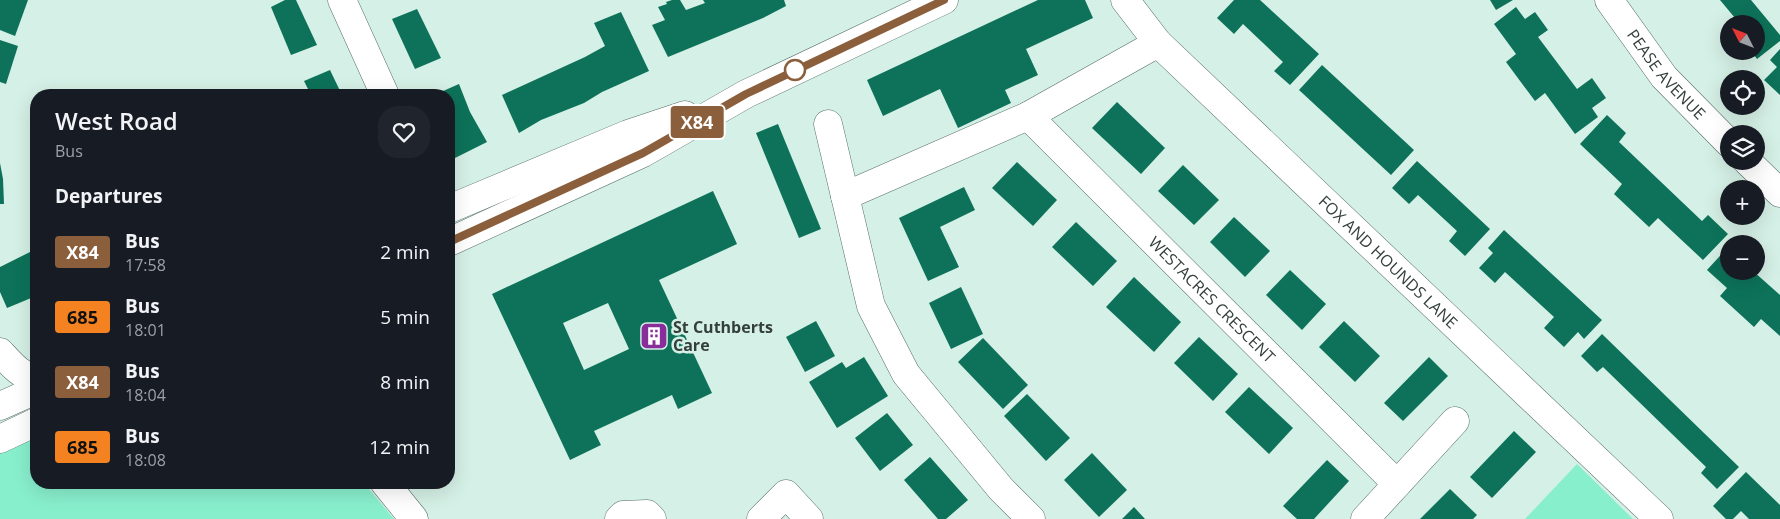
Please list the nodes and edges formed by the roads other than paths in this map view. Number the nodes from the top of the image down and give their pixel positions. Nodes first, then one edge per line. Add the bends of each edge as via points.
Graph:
1 (342, 0) edge
2 (944, 0) edge
3 (1125, 0) edge
4 (1609, 0) edge
5 (1158, 43) junction
6 (382, 89) edge
7 (746, 94) junction
8 (1028, 116) junction
9 (828, 124) dead end
10 (1720, 134) edge
11 (1756, 170) edge
12 (1780, 193) edge
13 (845, 196) junction
14 (455, 206) edge
15 (455, 236) edge
16 (0, 352) edge
17 (30, 379) edge
18 (30, 393) edge
19 (0, 406) edge
20 (1455, 421) dead end
21 (30, 425) edge
22 (0, 438) edge
23 (1397, 484) junction
24 (390, 489) edge
25 (414, 519) edge
26 (619, 519) edge
27 (652, 519) edge
28 (761, 519) edge
29 (809, 519) edge
30 (1031, 519) edge
31 (1364, 519) edge
32 (1658, 519) edge

1 - 6 street
2 - 7 street
3 - 5 street, FOX AND HOUNDS LANE
4 - 10 street, PEASE AVENUE via 1664,77
5 - 8 street
5 - 32 street, FOX AND HOUNDS LANE
7 - 14 street via 628,134
7 - 15 street via 643,153
8 - 13 street
8 - 23 street, WESTACRES CRESCENT
9 - 13 street
11 - 12 street
13 - 30 street via 871,306 906,374 1001,489
16 - 17 street
18 - 19 street
20 - 23 street
21 - 22 street
23 - 31 street
24 - 25 street
26 - 27 street via 623,515 647,514
28 - 29 street via 786,494

